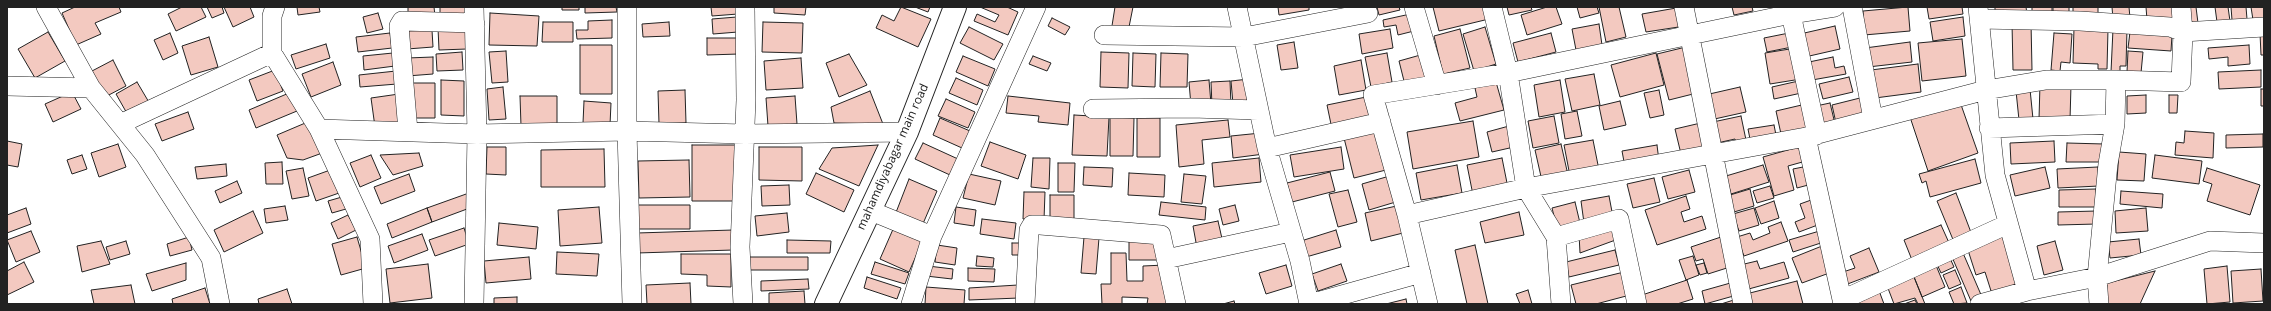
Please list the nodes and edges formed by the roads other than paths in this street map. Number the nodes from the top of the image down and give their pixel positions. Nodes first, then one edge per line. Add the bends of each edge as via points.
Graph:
1 (46, 7) edge
2 (276, 7) edge
3 (627, 7) edge
4 (745, 7) edge
5 (955, 7) edge
6 (1036, 7) edge
7 (1237, 7) edge
8 (1414, 7) edge
9 (1492, 7) edge
10 (1684, 7) edge
11 (1835, 7) edge
12 (1852, 7) edge
13 (2181, 7) edge
14 (1368, 13) dead end
15 (1978, 13) edge
16 (1791, 14) junction
17 (475, 15) edge
18 (2264, 27) edge
19 (2183, 32) junction
20 (1690, 34) junction
21 (1104, 35) dead end
22 (1244, 37) junction
23 (272, 53) junction
24 (1508, 73) junction
25 (2116, 80) junction
26 (1436, 85) junction
27 (7, 86) edge
28 (92, 88) junction
29 (1986, 90) junction
30 (1093, 109) dead end
31 (1258, 110) junction
32 (1873, 119) junction
33 (1381, 122) junction
34 (120, 124) junction
35 (2115, 124) junction
36 (1989, 128) junction
37 (319, 129) junction
38 (408, 131) junction
39 (627, 131) junction
40 (907, 132) junction
41 (477, 134) junction
42 (745, 134) junction
43 (1812, 136) junction
44 (1267, 148) junction
45 (1715, 155) junction
46 (1526, 188) junction
47 (871, 210) junction
48 (1407, 215) junction
49 (2008, 224) junction
50 (1291, 232) junction
51 (932, 236) junction
52 (1556, 236) junction
53 (2264, 243) edge
54 (1166, 259) junction
55 (1421, 273) junction
56 (2097, 277) junction
57 (2027, 291) junction
58 (1842, 302) edge
59 (220, 304) edge
60 (373, 304) edge
61 (474, 304) edge
62 (632, 304) edge
63 (743, 304) edge
64 (826, 304) edge
65 (912, 304) edge
66 (1025, 304) edge
67 (1176, 304) edge
68 (1310, 304) edge
69 (1428, 304) edge
70 (1561, 304) edge
71 (1638, 304) edge
72 (1743, 304) edge
73 (1980, 304) edge
74 (2099, 304) edge

1 - 28 street
2 - 23 street via 272,16
3 - 39 street
4 - 42 street
5 - 40 main road, mahamdiyabagar main road
6 - 51 street
7 - 22 street
8 - 26 street
9 - 24 street
10 - 20 street
11 - 16 street
12 - 32 street
13 - 19 street
14 - 22 street
15 - 19 street via 2170,27
15 - 29 street
16 - 20 street
16 - 43 street
17 - 38 street via 402,21 399,26
17 - 41 street
18 - 19 street
19 - 25 street via 2181,82
20 - 24 street
20 - 45 street
21 - 22 street
22 - 31 street
23 - 34 street
23 - 37 street
24 - 26 street
24 - 46 street
25 - 29 street via 2046,80
25 - 35 street
26 - 33 street via 1373,95
27 - 28 street
28 - 34 street
29 - 32 street
29 - 36 street
30 - 31 street
31 - 44 street
32 - 43 street
33 - 44 street
33 - 48 street
34 - 59 street via 145,155 212,258
35 - 36 street
35 - 56 street via 2108,164
36 - 49 street via 1995,175
37 - 38 street
37 - 60 street via 370,239
38 - 41 street
39 - 41 street
39 - 42 street
39 - 62 street
40 - 42 street
40 - 47 main road, mahamdiyabagar main road
41 - 61 street
42 - 63 street via 740,247
43 - 45 street
43 - 58 street
44 - 50 street
45 - 46 street
45 - 72 street
46 - 48 street
46 - 52 street
47 - 51 street
47 - 64 main road, mahamdiyabagar main road
48 - 55 street
49 - 57 street
49 - 58 street
50 - 54 street
50 - 68 street
51 - 65 street
52 - 70 street
52 - 71 street via 1619,219
53 - 56 street via 2210,241
54 - 66 street via 1161,235 1032,225 1029,230
54 - 67 street
55 - 68 street
55 - 69 street
56 - 57 street
56 - 74 street
57 - 73 street

